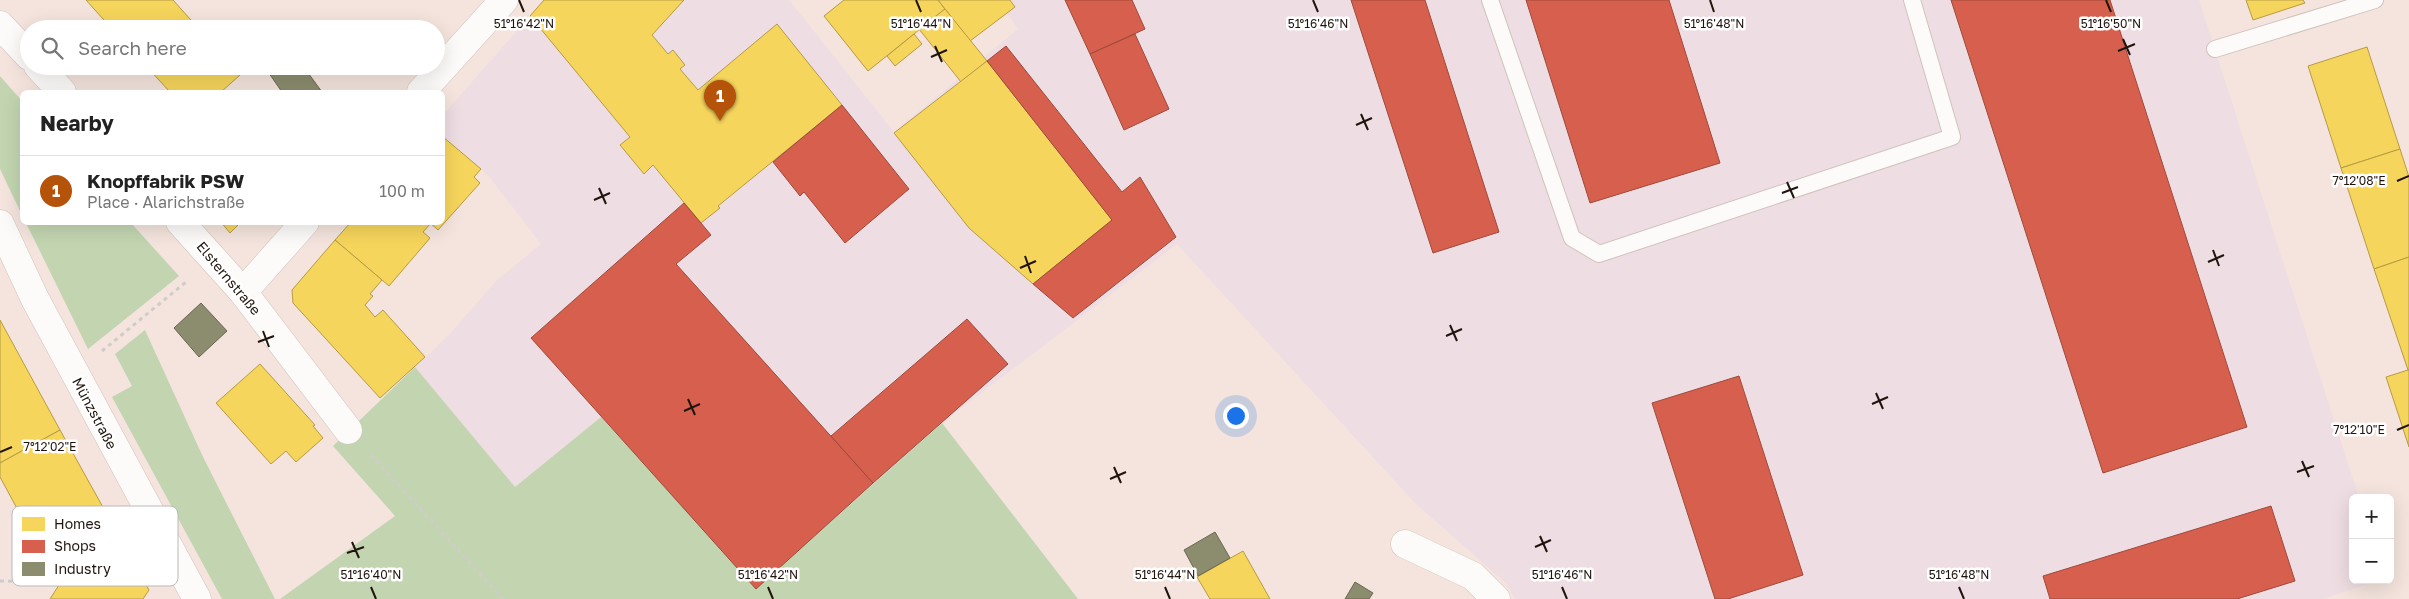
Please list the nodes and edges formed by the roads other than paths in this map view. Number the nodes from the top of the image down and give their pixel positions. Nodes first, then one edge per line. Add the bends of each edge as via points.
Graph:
1 (1490, 0) edge
2 (1912, 0) edge
3 (2375, 0) edge
4 (500, 2) edge
5 (0, 25) edge
6 (20, 46) edge
7 (2215, 49) dead end
8 (445, 65) edge
9 (46, 75) edge
10 (436, 75) edge
11 (60, 90) edge
12 (423, 90) edge
13 (0, 224) edge
14 (183, 225) edge
15 (302, 225) edge
16 (7, 258) edge
17 (242, 292) junction
18 (348, 430) road end
19 (146, 506) edge
20 (1405, 544) dead end
21 (178, 564) edge
22 (197, 599) edge
23 (1496, 599) edge

1 - 2 lane via 1572,238 1599,254 1952,137
3 - 7 lane
4 - 8 street
5 - 6 street
9 - 11 street
10 - 12 street
13 - 16 street, Münzstraße
14 - 17 street, Elsternstraße
15 - 17 street
16 - 19 street, Münzstraße via 35,299
17 - 18 street, Elsternstraße
20 - 23 street via 1473,576
21 - 22 street, Münzstraße

